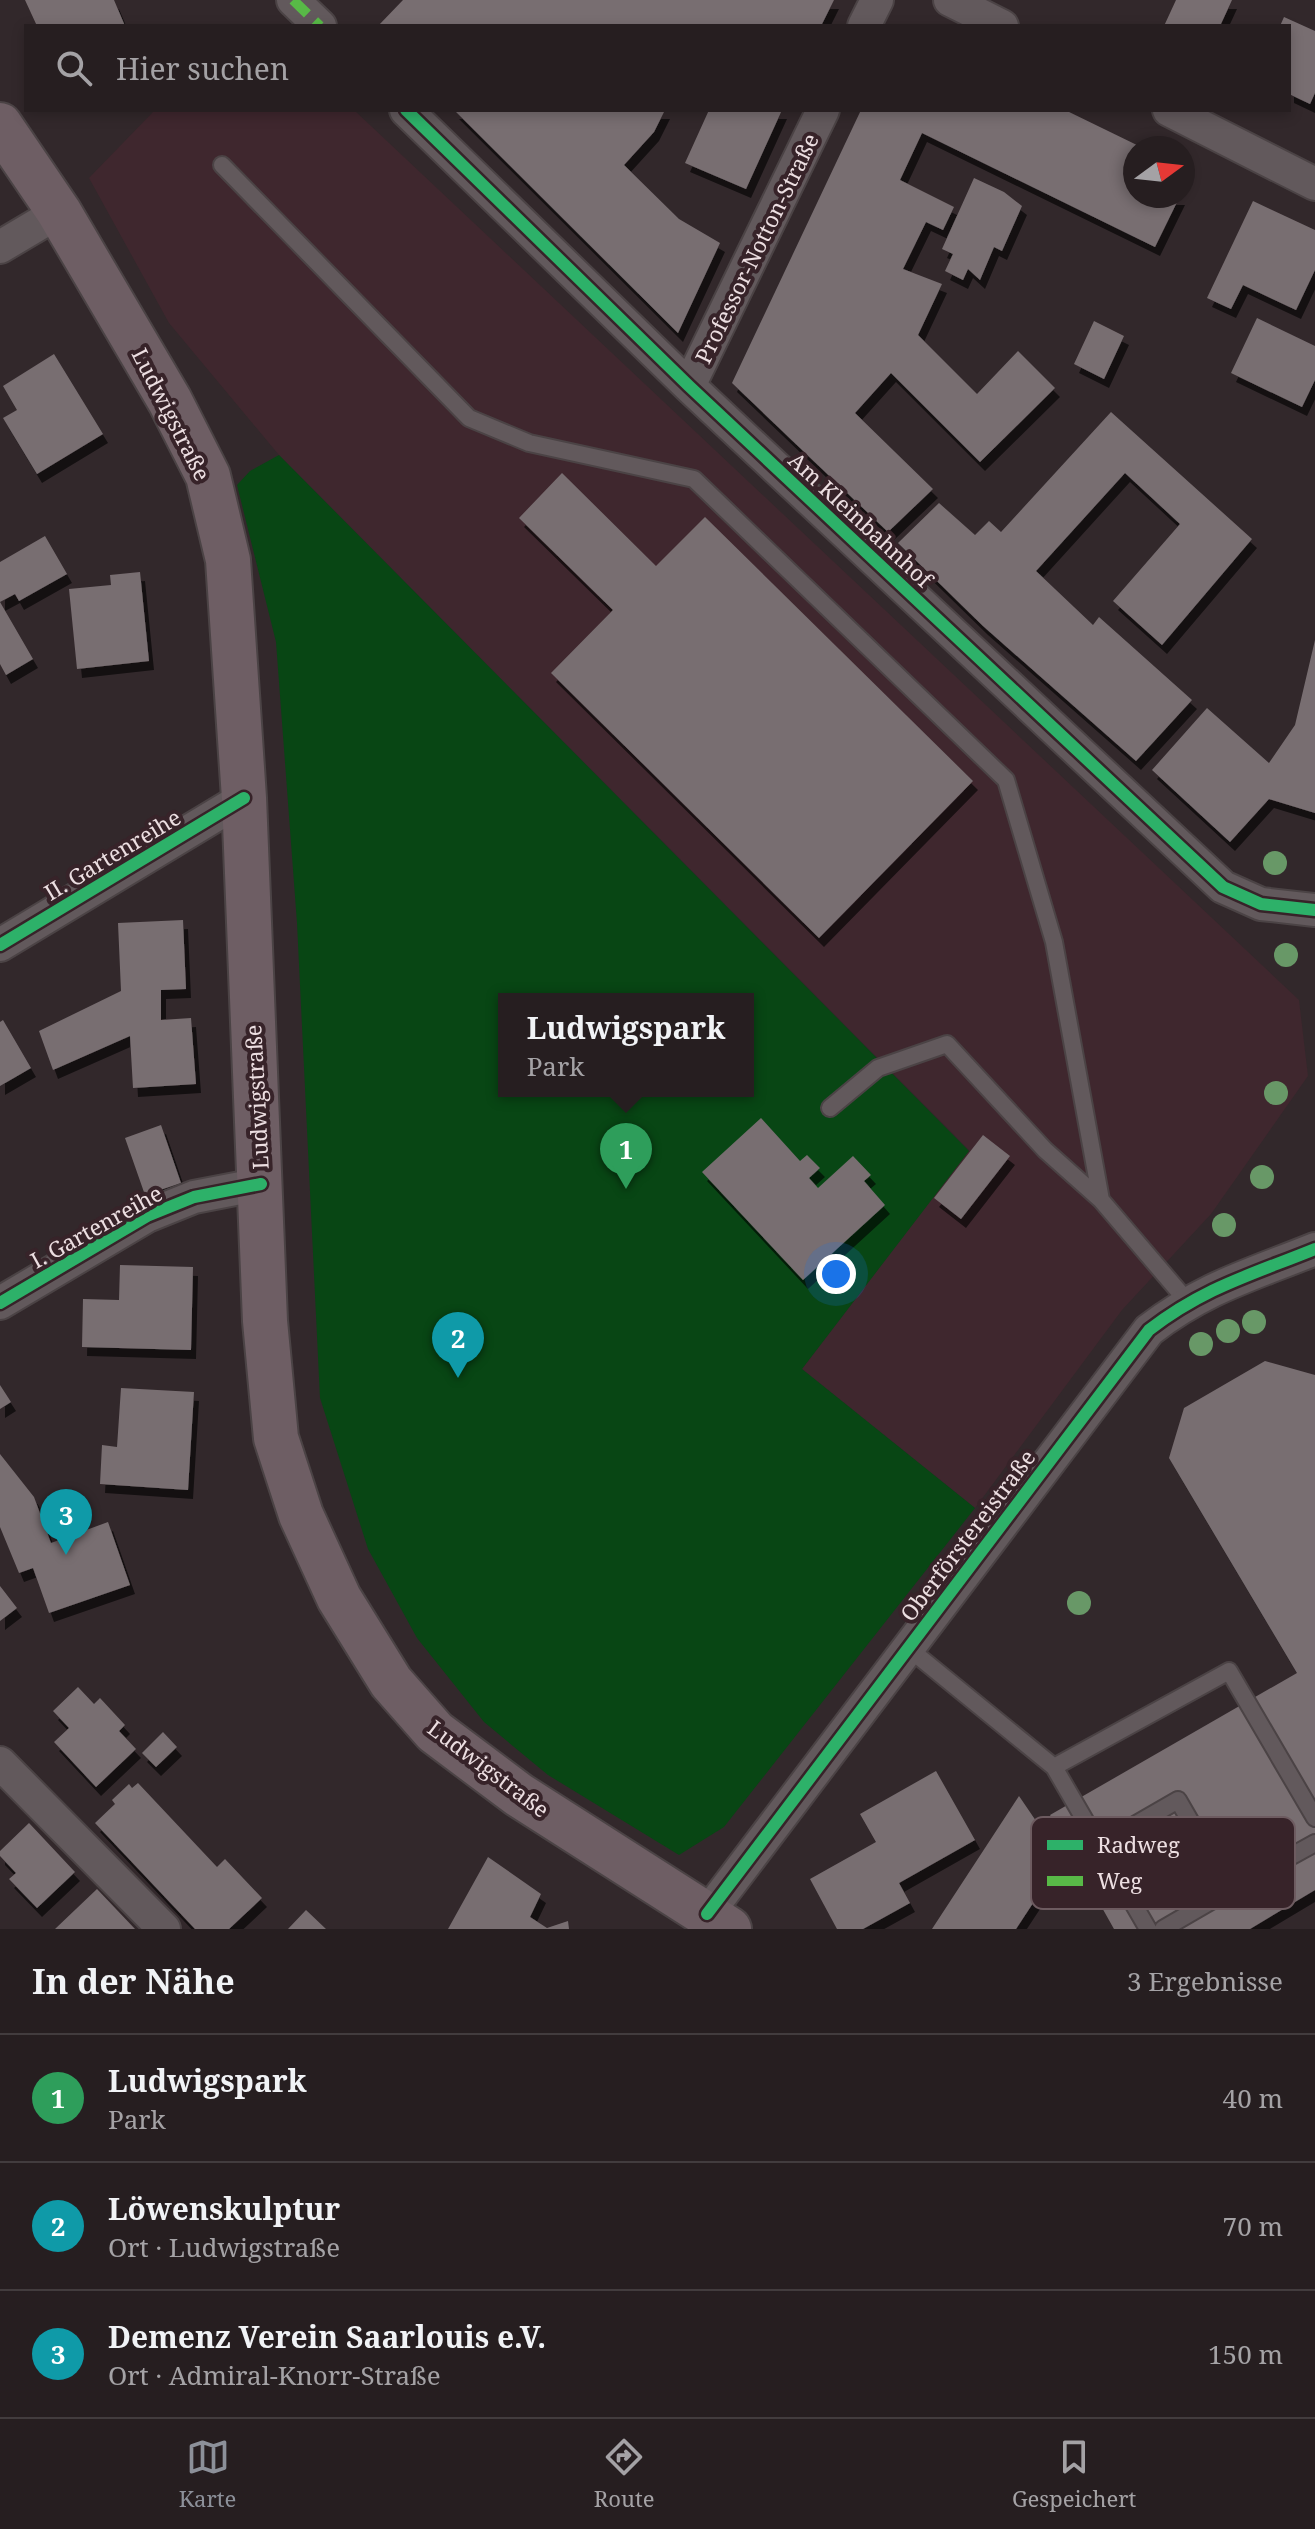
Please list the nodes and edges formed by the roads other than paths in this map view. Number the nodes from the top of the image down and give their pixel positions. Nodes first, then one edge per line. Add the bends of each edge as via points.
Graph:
1 (293, 0) edge
2 (877, 0) edge
3 (950, 0) edge
4 (318, 24) edge
5 (865, 24) edge
6 (998, 24) edge
7 (408, 112) edge
8 (822, 112) edge
9 (1173, 112) edge
10 (0, 125) edge
11 (222, 165) dead end
12 (1315, 184) edge
13 (59, 212) junction
14 (0, 247) edge
15 (689, 386) junction
16 (244, 798) junction
17 (1315, 910) edge
18 (0, 945) edge
19 (830, 1108) dead end
20 (261, 1184) junction
21 (1101, 1200) junction
22 (1315, 1249) edge
23 (1187, 1301) junction
24 (0, 1303) edge
25 (907, 1647) junction
26 (0, 1763) edge
27 (1054, 1767) junction
28 (1083, 1817) edge
29 (1149, 1817) edge
30 (1188, 1817) edge
31 (1315, 1818) edge
32 (1315, 1843) edge
33 (1295, 1854) edge
34 (1137, 1909) edge
35 (1197, 1909) edge
36 (718, 1922) edge
37 (164, 1929) edge
38 (1148, 1929) edge
39 (1163, 1929) edge

1 - 4 street
2 - 5 street
3 - 6 street
7 - 15 street, Am Kleinbahnhof
8 - 15 street, Professor-Notton-Straße
9 - 12 street
10 - 13 main road, Ludwigstraße
11 - 21 lane via 469,418 529,443 694,479 1006,780 1054,942
13 - 14 street
13 - 16 main road, Ludwigstraße via 208,476 228,560
15 - 17 street, Am Kleinbahnhof via 1223,887 1261,904
16 - 18 street, II. Gartenreihe
16 - 20 main road, Ludwigstraße
19 - 21 lane via 878,1068 947,1044 1045,1150
20 - 24 street, I. Gartenreihe via 194,1197 147,1216
20 - 36 main road, Ludwigstraße via 265,1321 276,1438 301,1515 339,1598 391,1682 435,1732 519,1795
21 - 23 lane
22 - 23 street, Oberförstereistraße
23 - 25 street, Oberförstereistraße via 1149,1330
25 - 27 lane
25 - 36 street, Oberförstereistraße
26 - 37 street
27 - 28 lane
27 - 31 lane via 1229,1671
29 - 30 lane via 1178,1800
32 - 33 lane
34 - 38 lane
35 - 39 lane

